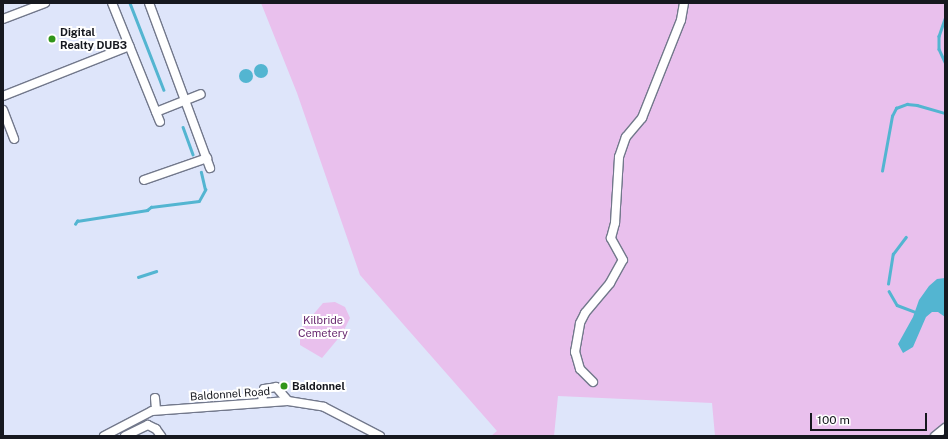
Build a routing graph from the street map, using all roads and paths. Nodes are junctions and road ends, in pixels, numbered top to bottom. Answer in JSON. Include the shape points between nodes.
{"nodes":[{"id":1,"x":45,"y":3,"type":"edge"},
{"id":2,"x":112,"y":3,"type":"edge"},
{"id":3,"x":150,"y":3,"type":"edge"},
{"id":4,"x":684,"y":3,"type":"edge"},
{"id":5,"x":3,"y":19,"type":"edge"},
{"id":6,"x":129,"y":46,"type":"junction"},
{"id":7,"x":201,"y":94,"type":"dead end"},
{"id":8,"x":3,"y":96,"type":"edge"},
{"id":9,"x":187,"y":100,"type":"junction"},
{"id":10,"x":3,"y":110,"type":"edge"},
{"id":11,"x":156,"y":112,"type":"junction"},
{"id":12,"x":160,"y":122,"type":"dead end"},
{"id":13,"x":14,"y":139,"type":"dead end"},
{"id":14,"x":207,"y":158,"type":"junction"},
{"id":15,"x":210,"y":168,"type":"dead end"},
{"id":16,"x":144,"y":180,"type":"dead end"},
{"id":17,"x":593,"y":382,"type":"dead end"},
{"id":18,"x":155,"y":398,"type":"dead end"},
{"id":19,"x":288,"y":401,"type":"junction"},
{"id":20,"x":262,"y":402,"type":"junction"},
{"id":21,"x":156,"y":410,"type":"junction"},
{"id":22,"x":945,"y":428,"type":"edge"},
{"id":23,"x":104,"y":436,"type":"edge"},
{"id":24,"x":125,"y":436,"type":"edge"},
{"id":25,"x":161,"y":436,"type":"edge"},
{"id":26,"x":380,"y":436,"type":"edge"},
{"id":27,"x":935,"y":436,"type":"edge"}],
"edges":[{"from":1,"to":5,"type":"street"},
{"from":2,"to":6,"type":"street"},
{"from":3,"to":9,"type":"street"},
{"from":4,"to":17,"type":"street","via":[[680,20],[642,118],[626,137],[620,157],[615,223],[611,238],[623,260],[610,283],[580,323],[575,352],[580,369]]},
{"from":6,"to":8,"type":"street"},
{"from":6,"to":11,"type":"street"},
{"from":7,"to":9,"type":"street"},
{"from":9,"to":11,"type":"street"},
{"from":9,"to":14,"type":"street","via":[[193,116],[192,122]]},
{"from":10,"to":13,"type":"street"},
{"from":11,"to":12,"type":"street"},
{"from":14,"to":15,"type":"street"},
{"from":14,"to":16,"type":"street"},
{"from":18,"to":21,"type":"street"},
{"from":19,"to":20,"type":"street","name":"Baldonnel Road"},
{"from":19,"to":20,"type":"street","via":[[276,387],[264,389]]},
{"from":19,"to":26,"type":"street","name":"Baldonnel Road","via":[[324,407]]},
{"from":20,"to":21,"type":"street","name":"Baldonnel Road"},
{"from":21,"to":23,"type":"street","name":"Baldonnel Road","via":[[142,414]]},
{"from":22,"to":27,"type":"street"},
{"from":24,"to":25,"type":"street","via":[[148,425],[156,429]]}]}
